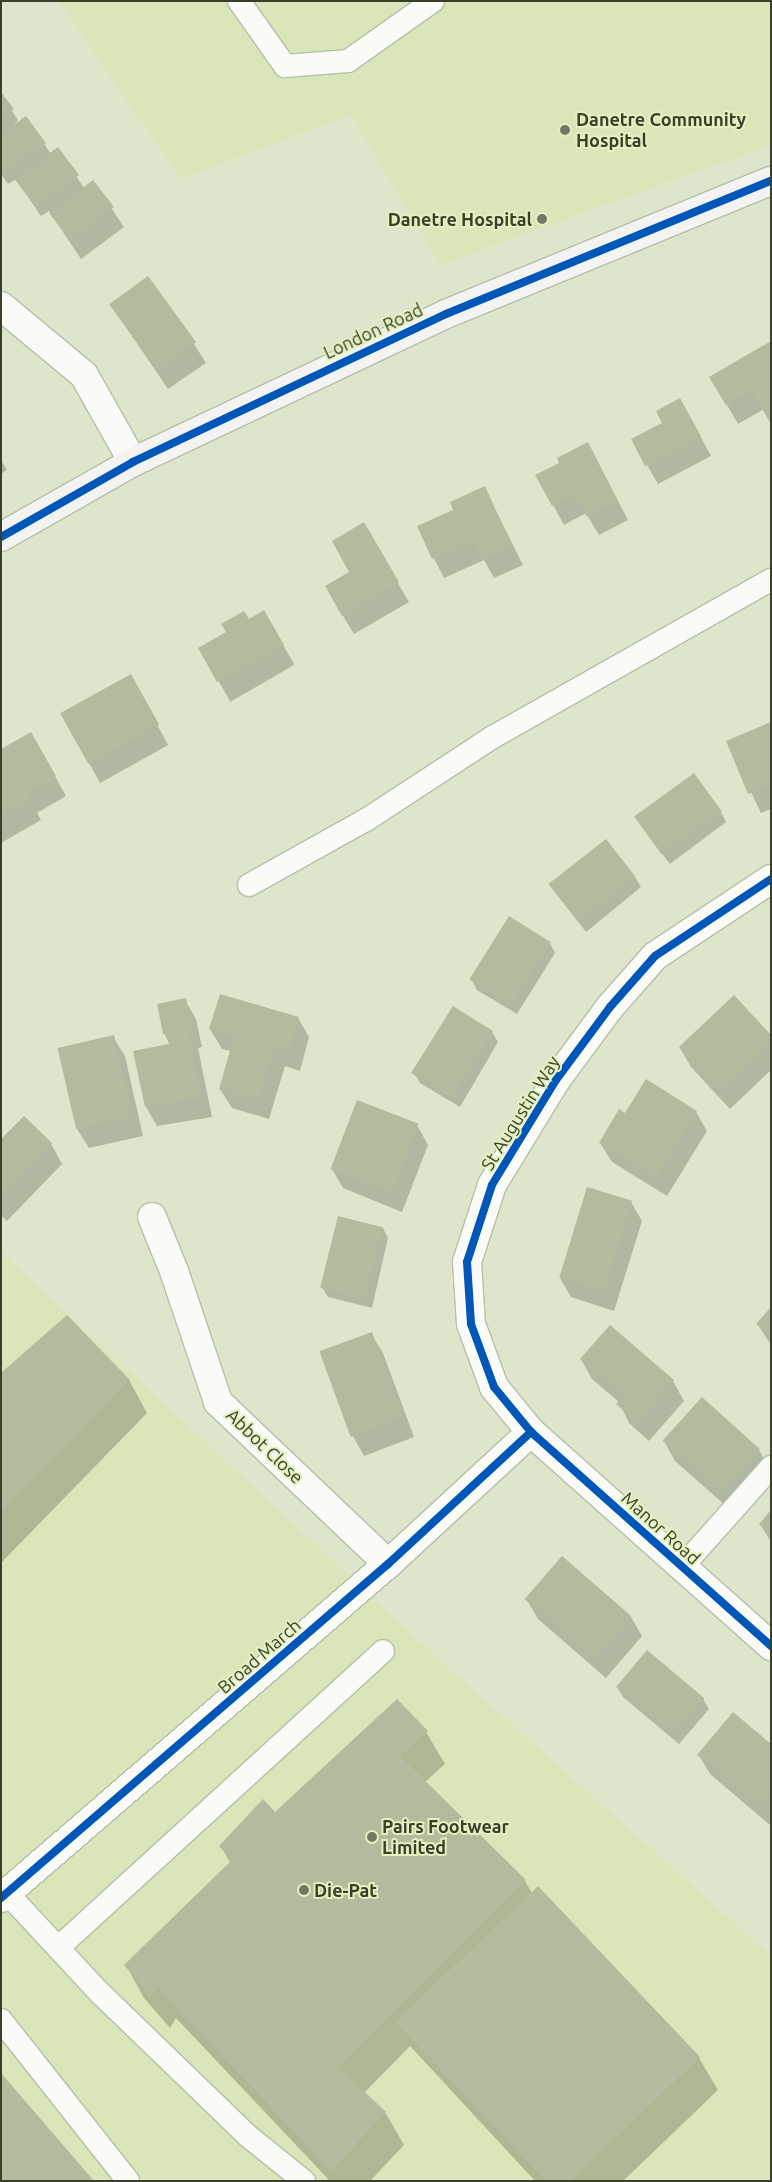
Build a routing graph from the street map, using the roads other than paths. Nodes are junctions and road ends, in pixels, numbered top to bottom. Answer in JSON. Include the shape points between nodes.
{"nodes":[{"id":1,"x":238,"y":1,"type":"edge"},
{"id":2,"x":433,"y":1,"type":"edge"},
{"id":3,"x":771,"y":181,"type":"edge"},
{"id":4,"x":1,"y":306,"type":"edge"},
{"id":5,"x":133,"y":462,"type":"junction"},
{"id":6,"x":1,"y":537,"type":"edge"},
{"id":7,"x":771,"y":580,"type":"edge"},
{"id":8,"x":771,"y":879,"type":"edge"},
{"id":9,"x":248,"y":885,"type":"dead end"},
{"id":10,"x":152,"y":1217,"type":"dead end"},
{"id":11,"x":531,"y":1432,"type":"junction"},
{"id":12,"x":771,"y":1467,"type":"edge"},
{"id":13,"x":388,"y":1564,"type":"junction"},
{"id":14,"x":682,"y":1567,"type":"junction"},
{"id":15,"x":771,"y":1646,"type":"edge"},
{"id":16,"x":383,"y":1651,"type":"dead end"},
{"id":17,"x":4,"y":1895,"type":"edge"},
{"id":18,"x":58,"y":1948,"type":"junction"},
{"id":19,"x":1,"y":2020,"type":"edge"},
{"id":20,"x":128,"y":2181,"type":"edge"},
{"id":21,"x":304,"y":2181,"type":"edge"}],
"edges":[{"from":1,"to":2,"type":"lane","via":[[285,66],[348,61]]},
{"from":3,"to":5,"type":"main road","name":"London Road","via":[[446,314]]},
{"from":4,"to":5,"type":"street","via":[[84,375]]},
{"from":5,"to":6,"type":"main road","name":"London Road"},
{"from":7,"to":9,"type":"lane","via":[[493,737],[366,820]]},
{"from":8,"to":11,"type":"street","name":"St Augustin Way","via":[[649,964],[610,1007],[556,1080],[492,1185],[467,1262],[471,1324],[494,1386]]},
{"from":10,"to":13,"type":"street","name":"Abbot Close","via":[[174,1271],[218,1402]]},
{"from":11,"to":13,"type":"street","name":"Broad March"},
{"from":11,"to":14,"type":"street","name":"Manor Road"},
{"from":12,"to":14,"type":"lane"},
{"from":13,"to":17,"type":"street","name":"Broad March"},
{"from":14,"to":15,"type":"street","name":"Manor Road"},
{"from":16,"to":18,"type":"lane"},
{"from":17,"to":18,"type":"lane"},
{"from":18,"to":21,"type":"lane","via":[[248,2136]]},
{"from":19,"to":20,"type":"lane"}]}
